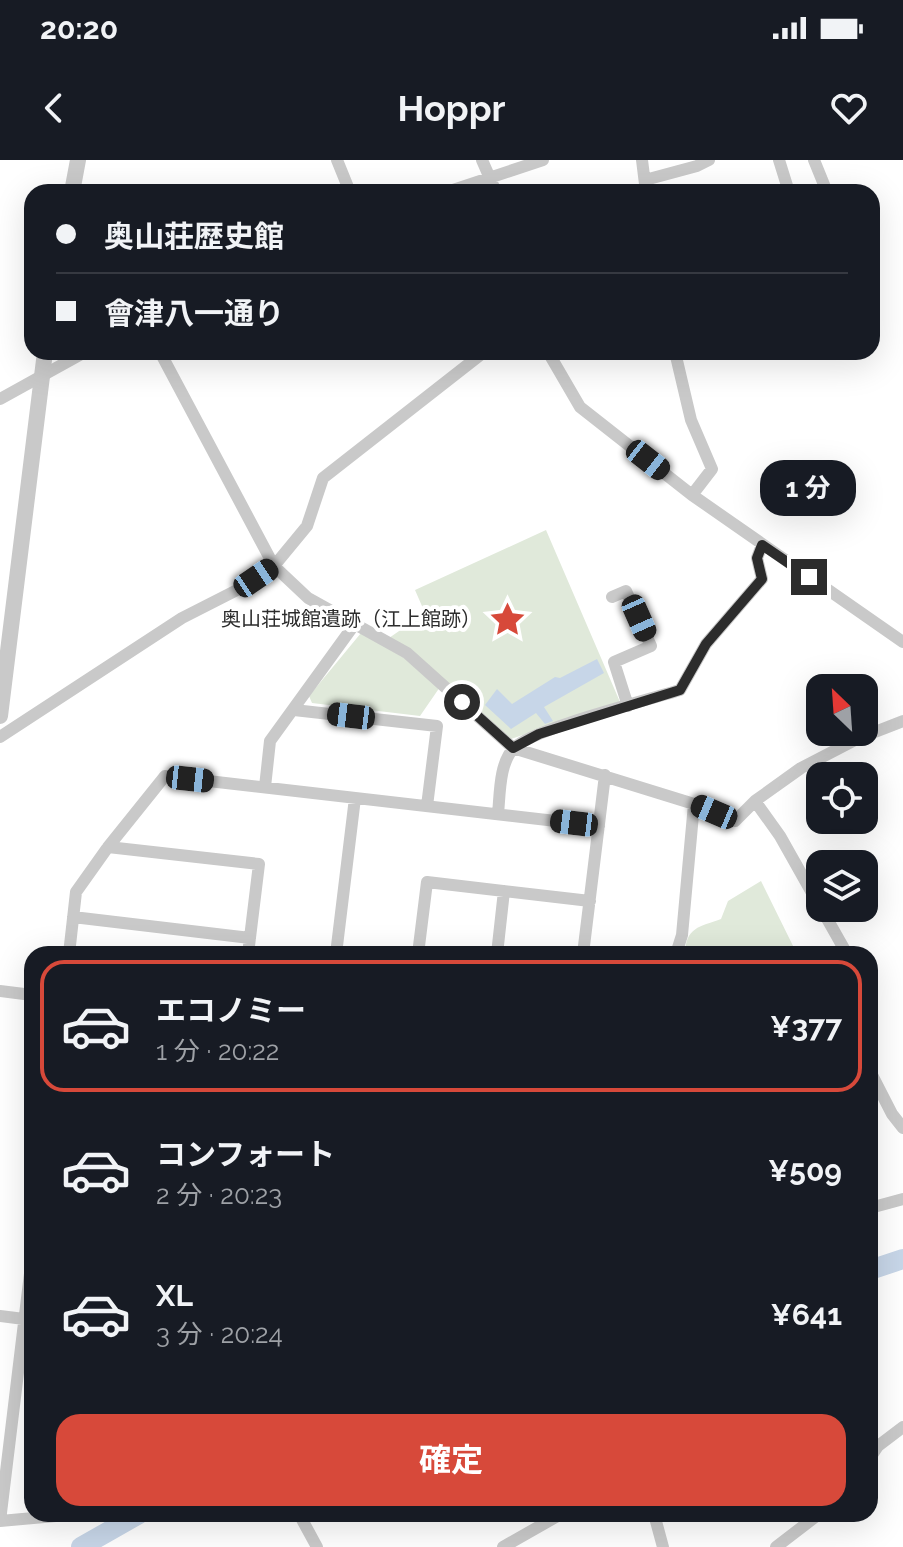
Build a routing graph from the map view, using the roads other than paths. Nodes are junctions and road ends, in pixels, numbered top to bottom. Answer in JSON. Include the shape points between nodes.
{"nodes":[{"id":1,"x":78,"y":160,"type":"edge"},
{"id":2,"x":337,"y":160,"type":"edge"},
{"id":3,"x":482,"y":160,"type":"edge"},
{"id":4,"x":543,"y":160,"type":"edge"},
{"id":5,"x":642,"y":160,"type":"edge"},
{"id":6,"x":709,"y":160,"type":"edge"},
{"id":7,"x":779,"y":160,"type":"edge"},
{"id":8,"x":814,"y":160,"type":"edge"},
{"id":9,"x":492,"y":178,"type":"junction"},
{"id":10,"x":74,"y":184,"type":"edge"},
{"id":11,"x":347,"y":184,"type":"edge"},
{"id":12,"x":473,"y":184,"type":"edge"},
{"id":13,"x":494,"y":184,"type":"edge"},
{"id":14,"x":646,"y":184,"type":"edge"},
{"id":15,"x":651,"y":184,"type":"edge"},
{"id":16,"x":786,"y":184,"type":"edge"},
{"id":17,"x":824,"y":184,"type":"edge"},
{"id":18,"x":43,"y":360,"type":"edge"},
{"id":19,"x":71,"y":360,"type":"edge"},
{"id":20,"x":164,"y":360,"type":"edge"},
{"id":21,"x":474,"y":360,"type":"edge"},
{"id":22,"x":553,"y":360,"type":"edge"},
{"id":23,"x":677,"y":360,"type":"edge"},
{"id":24,"x":40,"y":377,"type":"junction"},
{"id":25,"x":0,"y":399,"type":"edge"},
{"id":26,"x":692,"y":495,"type":"junction"},
{"id":27,"x":762,"y":545,"type":"junction"},
{"id":28,"x":274,"y":566,"type":"junction"},
{"id":29,"x":612,"y":597,"type":"dead end"},
{"id":30,"x":354,"y":625,"type":"junction"},
{"id":31,"x":903,"y":642,"type":"edge"},
{"id":32,"x":628,"y":706,"type":"junction"},
{"id":33,"x":294,"y":710,"type":"junction"},
{"id":34,"x":0,"y":716,"type":"edge"},
{"id":35,"x":903,"y":721,"type":"edge"},
{"id":36,"x":0,"y":737,"type":"edge"},
{"id":37,"x":513,"y":748,"type":"junction"},
{"id":38,"x":605,"y":775,"type":"junction"},
{"id":39,"x":265,"y":787,"type":"junction"},
{"id":40,"x":355,"y":798,"type":"junction"},
{"id":41,"x":755,"y":801,"type":"junction"},
{"id":42,"x":694,"y":804,"type":"junction"},
{"id":43,"x":427,"y":806,"type":"junction"},
{"id":44,"x":498,"y":814,"type":"junction"},
{"id":45,"x":599,"y":826,"type":"junction"},
{"id":46,"x":108,"y":847,"type":"junction"},
{"id":47,"x":806,"y":883,"type":"edge"},
{"id":48,"x":504,"y":891,"type":"junction"},
{"id":49,"x":590,"y":901,"type":"junction"},
{"id":50,"x":73,"y":917,"type":"junction"},
{"id":51,"x":828,"y":922,"type":"edge"},
{"id":52,"x":250,"y":938,"type":"junction"},
{"id":53,"x":70,"y":946,"type":"edge"},
{"id":54,"x":249,"y":946,"type":"edge"},
{"id":55,"x":337,"y":946,"type":"edge"},
{"id":56,"x":419,"y":946,"type":"edge"},
{"id":57,"x":498,"y":946,"type":"edge"},
{"id":58,"x":584,"y":946,"type":"edge"},
{"id":59,"x":679,"y":946,"type":"edge"},
{"id":60,"x":842,"y":946,"type":"edge"},
{"id":61,"x":0,"y":991,"type":"edge"},
{"id":62,"x":24,"y":994,"type":"edge"},
{"id":63,"x":878,"y":1087,"type":"edge"},
{"id":64,"x":903,"y":1128,"type":"edge"},
{"id":65,"x":903,"y":1199,"type":"edge"},
{"id":66,"x":878,"y":1206,"type":"edge"},
{"id":67,"x":0,"y":1316,"type":"edge"},
{"id":68,"x":24,"y":1319,"type":"edge"},
{"id":69,"x":24,"y":1348,"type":"edge"},
{"id":70,"x":903,"y":1427,"type":"edge"},
{"id":71,"x":878,"y":1446,"type":"edge"},
{"id":72,"x":24,"y":1519,"type":"edge"},
{"id":73,"x":0,"y":1521,"type":"edge"},
{"id":74,"x":303,"y":1522,"type":"edge"},
{"id":75,"x":547,"y":1522,"type":"edge"},
{"id":76,"x":656,"y":1522,"type":"edge"},
{"id":77,"x":798,"y":1522,"type":"edge"},
{"id":78,"x":317,"y":1547,"type":"edge"},
{"id":79,"x":503,"y":1547,"type":"edge"},
{"id":80,"x":663,"y":1547,"type":"edge"},
{"id":81,"x":776,"y":1547,"type":"edge"}],
"edges":[{"from":1,"to":10,"type":"street"},
{"from":2,"to":11,"type":"street"},
{"from":3,"to":9,"type":"street"},
{"from":4,"to":9,"type":"street"},
{"from":5,"to":14,"type":"street"},
{"from":6,"to":15,"type":"street"},
{"from":7,"to":16,"type":"street"},
{"from":8,"to":17,"type":"street"},
{"from":9,"to":12,"type":"street"},
{"from":9,"to":13,"type":"street"},
{"from":18,"to":24,"type":"street"},
{"from":19,"to":24,"type":"street"},
{"from":20,"to":28,"type":"street"},
{"from":21,"to":28,"type":"street","via":[[323,478],[307,526]]},
{"from":22,"to":26,"type":"street","via":[[580,407]]},
{"from":23,"to":26,"type":"street","via":[[691,420],[712,469]]},
{"from":24,"to":25,"type":"street"},
{"from":24,"to":34,"type":"street"},
{"from":26,"to":27,"type":"street"},
{"from":27,"to":31,"type":"street"},
{"from":27,"to":32,"type":"street","via":[[757,558],[762,579],[706,644],[680,690]]},
{"from":28,"to":30,"type":"street","via":[[308,598]]},
{"from":28,"to":36,"type":"street","via":[[182,618]]},
{"from":29,"to":32,"type":"street","via":[[626,591],[651,646],[614,662]]},
{"from":30,"to":33,"type":"street"},
{"from":30,"to":37,"type":"street","via":[[407,653]]},
{"from":32,"to":37,"type":"street","via":[[539,734]]},
{"from":33,"to":39,"type":"street","via":[[270,741]]},
{"from":33,"to":43,"type":"street","via":[[437,726]]},
{"from":35,"to":41,"type":"street","via":[[801,768]]},
{"from":37,"to":38,"type":"street"},
{"from":37,"to":44,"type":"street","via":[[504,769]]},
{"from":38,"to":42,"type":"street"},
{"from":38,"to":45,"type":"street"},
{"from":39,"to":40,"type":"street"},
{"from":39,"to":46,"type":"street","via":[[165,776]]},
{"from":40,"to":43,"type":"street"},
{"from":40,"to":55,"type":"street"},
{"from":41,"to":42,"type":"street","via":[[735,821]]},
{"from":41,"to":47,"type":"street"},
{"from":42,"to":59,"type":"street"},
{"from":43,"to":44,"type":"street"},
{"from":44,"to":45,"type":"street"},
{"from":45,"to":49,"type":"street"},
{"from":46,"to":50,"type":"street","via":[[76,892]]},
{"from":46,"to":52,"type":"street","via":[[259,864]]},
{"from":48,"to":49,"type":"street"},
{"from":48,"to":56,"type":"street","via":[[427,882]]},
{"from":48,"to":57,"type":"street"},
{"from":49,"to":58,"type":"street"},
{"from":50,"to":52,"type":"street"},
{"from":50,"to":53,"type":"street"},
{"from":51,"to":60,"type":"street"},
{"from":52,"to":54,"type":"street"},
{"from":61,"to":62,"type":"street"},
{"from":63,"to":64,"type":"street"},
{"from":65,"to":66,"type":"street"},
{"from":67,"to":68,"type":"street"},
{"from":69,"to":73,"type":"street"},
{"from":70,"to":71,"type":"street"},
{"from":72,"to":73,"type":"street"},
{"from":74,"to":78,"type":"street"},
{"from":75,"to":79,"type":"street"},
{"from":76,"to":80,"type":"street"},
{"from":77,"to":81,"type":"street"}]}
